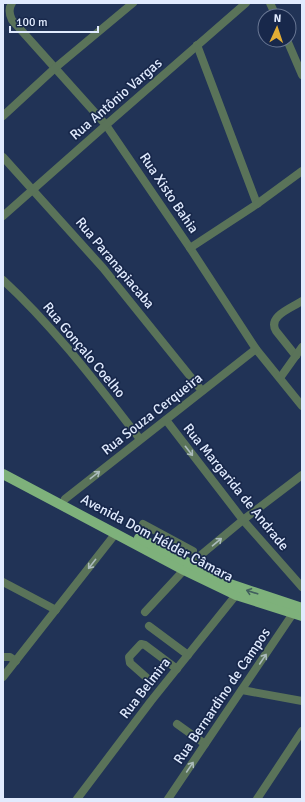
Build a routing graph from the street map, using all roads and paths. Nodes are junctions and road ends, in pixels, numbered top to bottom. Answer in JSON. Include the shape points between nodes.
{"nodes":[{"id":1,"x":12,"y":3,"type":"edge"},
{"id":2,"x":133,"y":3,"type":"edge"},
{"id":3,"x":246,"y":3,"type":"edge"},
{"id":4,"x":197,"y":45,"type":"junction"},
{"id":5,"x":291,"y":48,"type":"edge"},
{"id":6,"x":300,"y":64,"type":"edge"},
{"id":7,"x":55,"y":68,"type":"junction"},
{"id":8,"x":302,"y":75,"type":"edge"},
{"id":9,"x":3,"y":116,"type":"edge"},
{"id":10,"x":106,"y":124,"type":"junction"},
{"id":11,"x":3,"y":157,"type":"edge"},
{"id":12,"x":302,"y":171,"type":"edge"},
{"id":13,"x":33,"y":189,"type":"junction"},
{"id":14,"x":257,"y":204,"type":"junction"},
{"id":15,"x":3,"y":216,"type":"edge"},
{"id":16,"x":190,"y":248,"type":"junction"},
{"id":17,"x":3,"y":280,"type":"edge"},
{"id":18,"x":302,"y":301,"type":"edge"},
{"id":19,"x":302,"y":347,"type":"edge"},
{"id":20,"x":256,"y":349,"type":"junction"},
{"id":21,"x":296,"y":356,"type":"junction"},
{"id":22,"x":280,"y":378,"type":"junction"},
{"id":23,"x":202,"y":391,"type":"junction"},
{"id":24,"x":302,"y":406,"type":"edge"},
{"id":25,"x":166,"y":420,"type":"junction"},
{"id":26,"x":140,"y":439,"type":"junction"},
{"id":27,"x":3,"y":466,"type":"edge"},
{"id":28,"x":3,"y":474,"type":"edge"},
{"id":29,"x":302,"y":475,"type":"edge"},
{"id":30,"x":65,"y":499,"type":"junction"},
{"id":31,"x":243,"y":520,"type":"junction"},
{"id":32,"x":143,"y":524,"type":"dead end"},
{"id":33,"x":116,"y":533,"type":"junction"},
{"id":34,"x":169,"y":539,"type":"junction"},
{"id":35,"x":163,"y":550,"type":"junction"},
{"id":36,"x":193,"y":551,"type":"dead end"},
{"id":37,"x":187,"y":567,"type":"junction"},
{"id":38,"x":3,"y":582,"type":"edge"},
{"id":39,"x":302,"y":587,"type":"edge"},
{"id":40,"x":236,"y":595,"type":"junction"},
{"id":41,"x":56,"y":610,"type":"junction"},
{"id":42,"x":299,"y":611,"type":"edge"},
{"id":43,"x":145,"y":612,"type":"dead end"},
{"id":44,"x":149,"y":626,"type":"dead end"},
{"id":45,"x":188,"y":655,"type":"junction"},
{"id":46,"x":3,"y":657,"type":"edge"},
{"id":47,"x":16,"y":661,"type":"junction"},
{"id":48,"x":177,"y":669,"type":"junction"},
{"id":49,"x":3,"y":677,"type":"edge"},
{"id":50,"x":147,"y":678,"type":"dead end"},
{"id":51,"x":242,"y":690,"type":"junction"},
{"id":52,"x":302,"y":701,"type":"edge"},
{"id":53,"x":177,"y":724,"type":"dead end"},
{"id":54,"x":302,"y":730,"type":"edge"},
{"id":55,"x":205,"y":744,"type":"junction"},
{"id":56,"x":77,"y":799,"type":"edge"},
{"id":57,"x":168,"y":799,"type":"edge"},
{"id":58,"x":258,"y":799,"type":"edge"}],
"edges":[{"from":1,"to":7,"type":"street","name":"Rua Xisto Bahia","via":[[9,10],[12,20]]},
{"from":2,"to":7,"type":"street"},
{"from":3,"to":4,"type":"street","name":"Rua Antônio Vargas"},
{"from":4,"to":10,"type":"street","name":"Rua Antônio Vargas"},
{"from":4,"to":14,"type":"street"},
{"from":5,"to":6,"type":"street"},
{"from":6,"to":8,"type":"street"},
{"from":7,"to":9,"type":"street"},
{"from":7,"to":10,"type":"street","name":"Rua Xisto Bahia"},
{"from":10,"to":13,"type":"street","name":"Rua Antônio Vargas"},
{"from":10,"to":16,"type":"street","name":"Rua Xisto Bahia"},
{"from":11,"to":13,"type":"street","name":"Rua Paranapiacaba"},
{"from":12,"to":14,"type":"street"},
{"from":13,"to":15,"type":"street","name":"Rua Antônio Vargas"},
{"from":13,"to":23,"type":"street","name":"Rua Paranapiacaba","via":[[104,268]]},
{"from":14,"to":16,"type":"street"},
{"from":16,"to":20,"type":"street","name":"Rua Xisto Bahia"},
{"from":17,"to":26,"type":"street","name":"Rua Gonçalo Coelho","via":[[82,364]]},
{"from":18,"to":21,"type":"street","via":[[278,316],[274,322],[274,327]]},
{"from":19,"to":21,"type":"street"},
{"from":20,"to":22,"type":"street","name":"Rua Xisto Bahia"},
{"from":20,"to":23,"type":"street","name":"Rua Souza Cerqueira"},
{"from":21,"to":22,"type":"street"},
{"from":22,"to":24,"type":"street","name":"Rua Xisto Bahia"},
{"from":23,"to":25,"type":"street","name":"Rua Souza Cerqueira"},
{"from":25,"to":26,"type":"street","name":"Rua Souza Cerqueira"},
{"from":25,"to":31,"type":"street","name":"Rua Margarida de Andrade","one_way":true},
{"from":30,"to":26,"type":"street","name":"Rua Souza Cerqueira","one_way":true},
{"from":27,"to":30,"type":"main road","name":"Avenida Dom Hélder Câmara"},
{"from":28,"to":33,"type":"main road","name":"Avenida Dom Hélder Câmara"},
{"from":29,"to":31,"type":"street"},
{"from":30,"to":35,"type":"main road","name":"Avenida Dom Hélder Câmara"},
{"from":37,"to":31,"type":"street","one_way":true},
{"from":31,"to":39,"type":"street","name":"Rua Margarida de Andrade"},
{"from":32,"to":34,"type":"street"},
{"from":33,"to":37,"type":"main road","name":"Avenida Dom Hélder Câmara"},
{"from":33,"to":41,"type":"street","one_way":true},
{"from":34,"to":35,"type":"street"},
{"from":34,"to":36,"type":"street"},
{"from":35,"to":37,"type":"main road","name":"Avenida Dom Hélder Câmara"},
{"from":37,"to":40,"type":"main road","name":"Avenida Dom Hélder Câmara"},
{"from":42,"to":37,"type":"main road","name":"Avenida Dom Hélder Câmara","one_way":true},
{"from":37,"to":43,"type":"street"},
{"from":38,"to":41,"type":"street"},
{"from":40,"to":42,"type":"main road","name":"Avenida Dom Hélder Câmara"},
{"from":40,"to":45,"type":"street","name":"Rua Belmira"},
{"from":41,"to":47,"type":"street"},
{"from":51,"to":42,"type":"street","name":"Rua Bernardino de Campos","one_way":true},
{"from":44,"to":45,"type":"street"},
{"from":45,"to":48,"type":"street","name":"Rua Belmira"},
{"from":46,"to":47,"type":"street","via":[[10,657]]},
{"from":47,"to":49,"type":"street"},
{"from":48,"to":50,"type":"street","via":[[141,644],[129,659],[130,663]]},
{"from":48,"to":56,"type":"street","name":"Rua Belmira"},
{"from":51,"to":52,"type":"street"},
{"from":51,"to":55,"type":"street","name":"Rua Bernardino de Campos"},
{"from":53,"to":55,"type":"street"},
{"from":54,"to":58,"type":"street"},
{"from":57,"to":55,"type":"street","name":"Rua Bernardino de Campos","one_way":true}]}
